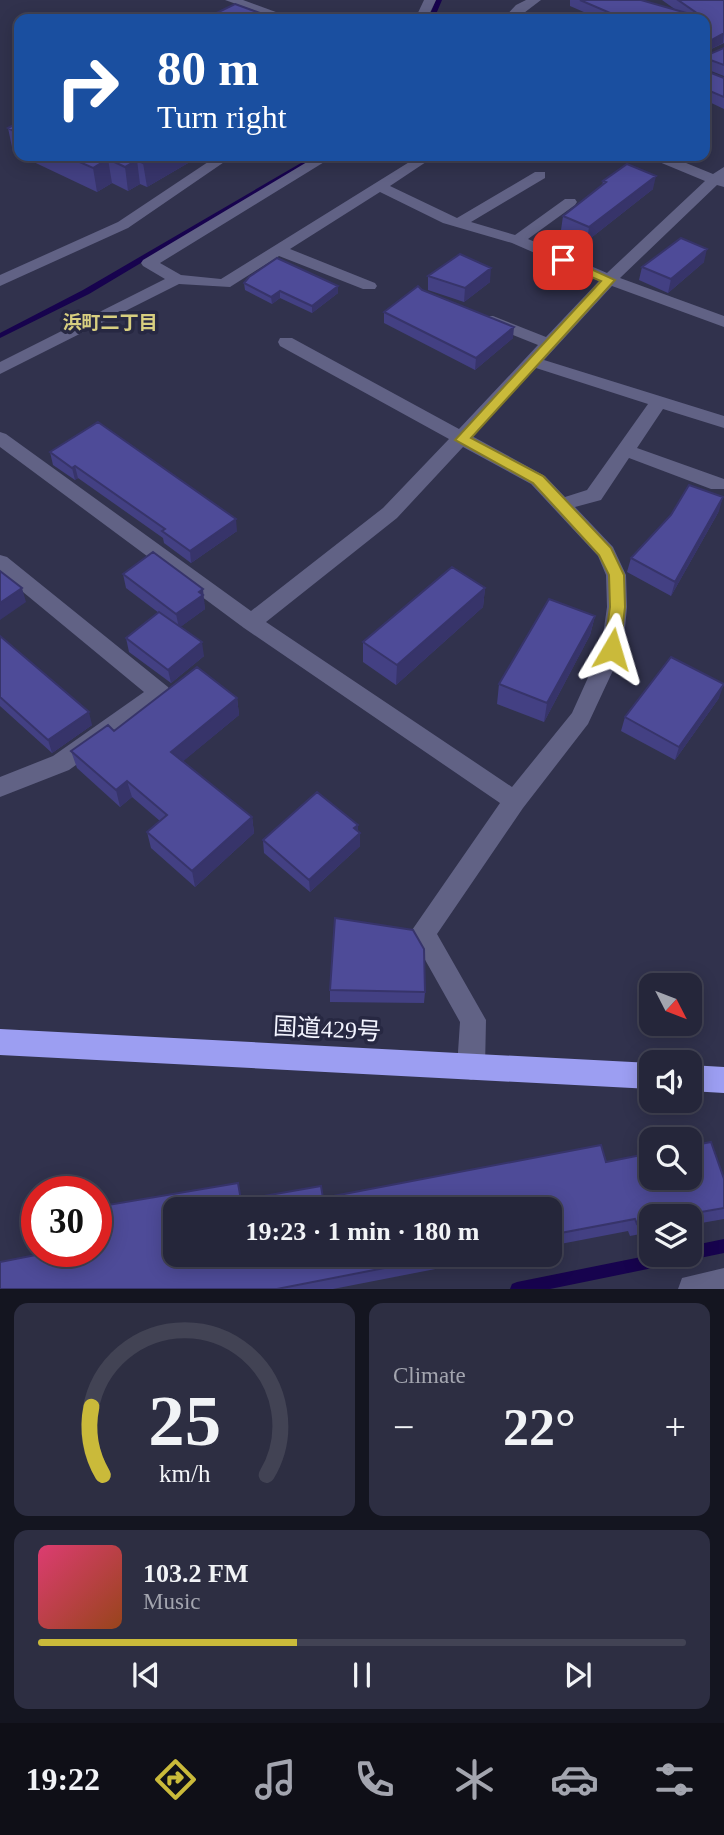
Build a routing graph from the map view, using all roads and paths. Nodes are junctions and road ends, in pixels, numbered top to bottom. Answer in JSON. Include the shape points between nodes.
{"nodes":[{"id":1,"x":231,"y":0,"type":"edge"},
{"id":2,"x":535,"y":0,"type":"edge"},
{"id":3,"x":274,"y":14,"type":"edge"},
{"id":4,"x":514,"y":14,"type":"edge"},
{"id":5,"x":219,"y":161,"type":"edge"},
{"id":6,"x":319,"y":161,"type":"edge"},
{"id":7,"x":420,"y":161,"type":"edge"},
{"id":8,"x":672,"y":161,"type":"edge"},
{"id":9,"x":540,"y":175,"type":"dead end"},
{"id":10,"x":721,"y":178,"type":"edge"},
{"id":11,"x":378,"y":186,"type":"junction"},
{"id":12,"x":570,"y":202,"type":"dead end"},
{"id":13,"x":460,"y":222,"type":"junction"},
{"id":14,"x":517,"y":240,"type":"junction"},
{"id":15,"x":278,"y":250,"type":"junction"},
{"id":16,"x":177,"y":279,"type":"junction"},
{"id":17,"x":609,"y":280,"type":"junction"},
{"id":18,"x":0,"y":281,"type":"edge"},
{"id":19,"x":369,"y":286,"type":"dead end"},
{"id":20,"x":477,"y":315,"type":"edge"},
{"id":21,"x":724,"y":322,"type":"edge"},
{"id":22,"x":286,"y":342,"type":"dead end"},
{"id":23,"x":550,"y":344,"type":"junction"},
{"id":24,"x":533,"y":362,"type":"junction"},
{"id":25,"x":0,"y":369,"type":"edge"},
{"id":26,"x":659,"y":402,"type":"junction"},
{"id":27,"x":724,"y":422,"type":"edge"},
{"id":28,"x":0,"y":438,"type":"edge"},
{"id":29,"x":462,"y":440,"type":"junction"},
{"id":30,"x":625,"y":450,"type":"junction"},
{"id":31,"x":718,"y":484,"type":"dead end"},
{"id":32,"x":564,"y":505,"type":"junction"},
{"id":33,"x":0,"y":562,"type":"edge"},
{"id":34,"x":251,"y":622,"type":"junction"},
{"id":35,"x":1,"y":784,"type":"edge"},
{"id":36,"x":515,"y":801,"type":"junction"},
{"id":37,"x":0,"y":1042,"type":"edge"},
{"id":38,"x":471,"y":1067,"type":"junction"},
{"id":39,"x":639,"y":1075,"type":"edge"},
{"id":40,"x":702,"y":1079,"type":"edge"},
{"id":41,"x":724,"y":1080,"type":"edge"},
{"id":42,"x":724,"y":1283,"type":"edge"},
{"id":43,"x":693,"y":1289,"type":"edge"}],
"edges":[{"from":1,"to":3,"type":"street"},
{"from":2,"to":4,"type":"street"},
{"from":5,"to":18,"type":"street","via":[[123,225]]},
{"from":6,"to":16,"type":"street","via":[[149,263]]},
{"from":7,"to":11,"type":"street"},
{"from":8,"to":10,"type":"street"},
{"from":9,"to":13,"type":"street"},
{"from":10,"to":17,"type":"street"},
{"from":11,"to":13,"type":"street"},
{"from":11,"to":15,"type":"street"},
{"from":12,"to":14,"type":"street"},
{"from":13,"to":14,"type":"street"},
{"from":14,"to":17,"type":"street"},
{"from":15,"to":16,"type":"street","via":[[224,284]]},
{"from":15,"to":19,"type":"street"},
{"from":16,"to":25,"type":"street"},
{"from":17,"to":21,"type":"street"},
{"from":17,"to":23,"type":"street"},
{"from":20,"to":23,"type":"street"},
{"from":22,"to":29,"type":"street"},
{"from":23,"to":24,"type":"street"},
{"from":24,"to":26,"type":"street"},
{"from":24,"to":29,"type":"street"},
{"from":26,"to":27,"type":"street"},
{"from":26,"to":30,"type":"street"},
{"from":28,"to":34,"type":"street"},
{"from":29,"to":32,"type":"street","via":[[538,480]]},
{"from":29,"to":34,"type":"street","via":[[390,513]]},
{"from":30,"to":31,"type":"street"},
{"from":30,"to":32,"type":"street","via":[[594,495]]},
{"from":32,"to":36,"type":"street","via":[[606,552],[616,575],[612,649],[580,718]]},
{"from":33,"to":35,"type":"street","via":[[160,692],[61,763]]},
{"from":34,"to":36,"type":"street"},
{"from":36,"to":38,"type":"street","via":[[423,933],[473,1020]]},
{"from":37,"to":38,"type":"highway","name":"国道429号"},
{"from":38,"to":39,"type":"highway","name":"国道429号"},
{"from":40,"to":41,"type":"highway"},
{"from":42,"to":43,"type":"street"}]}
